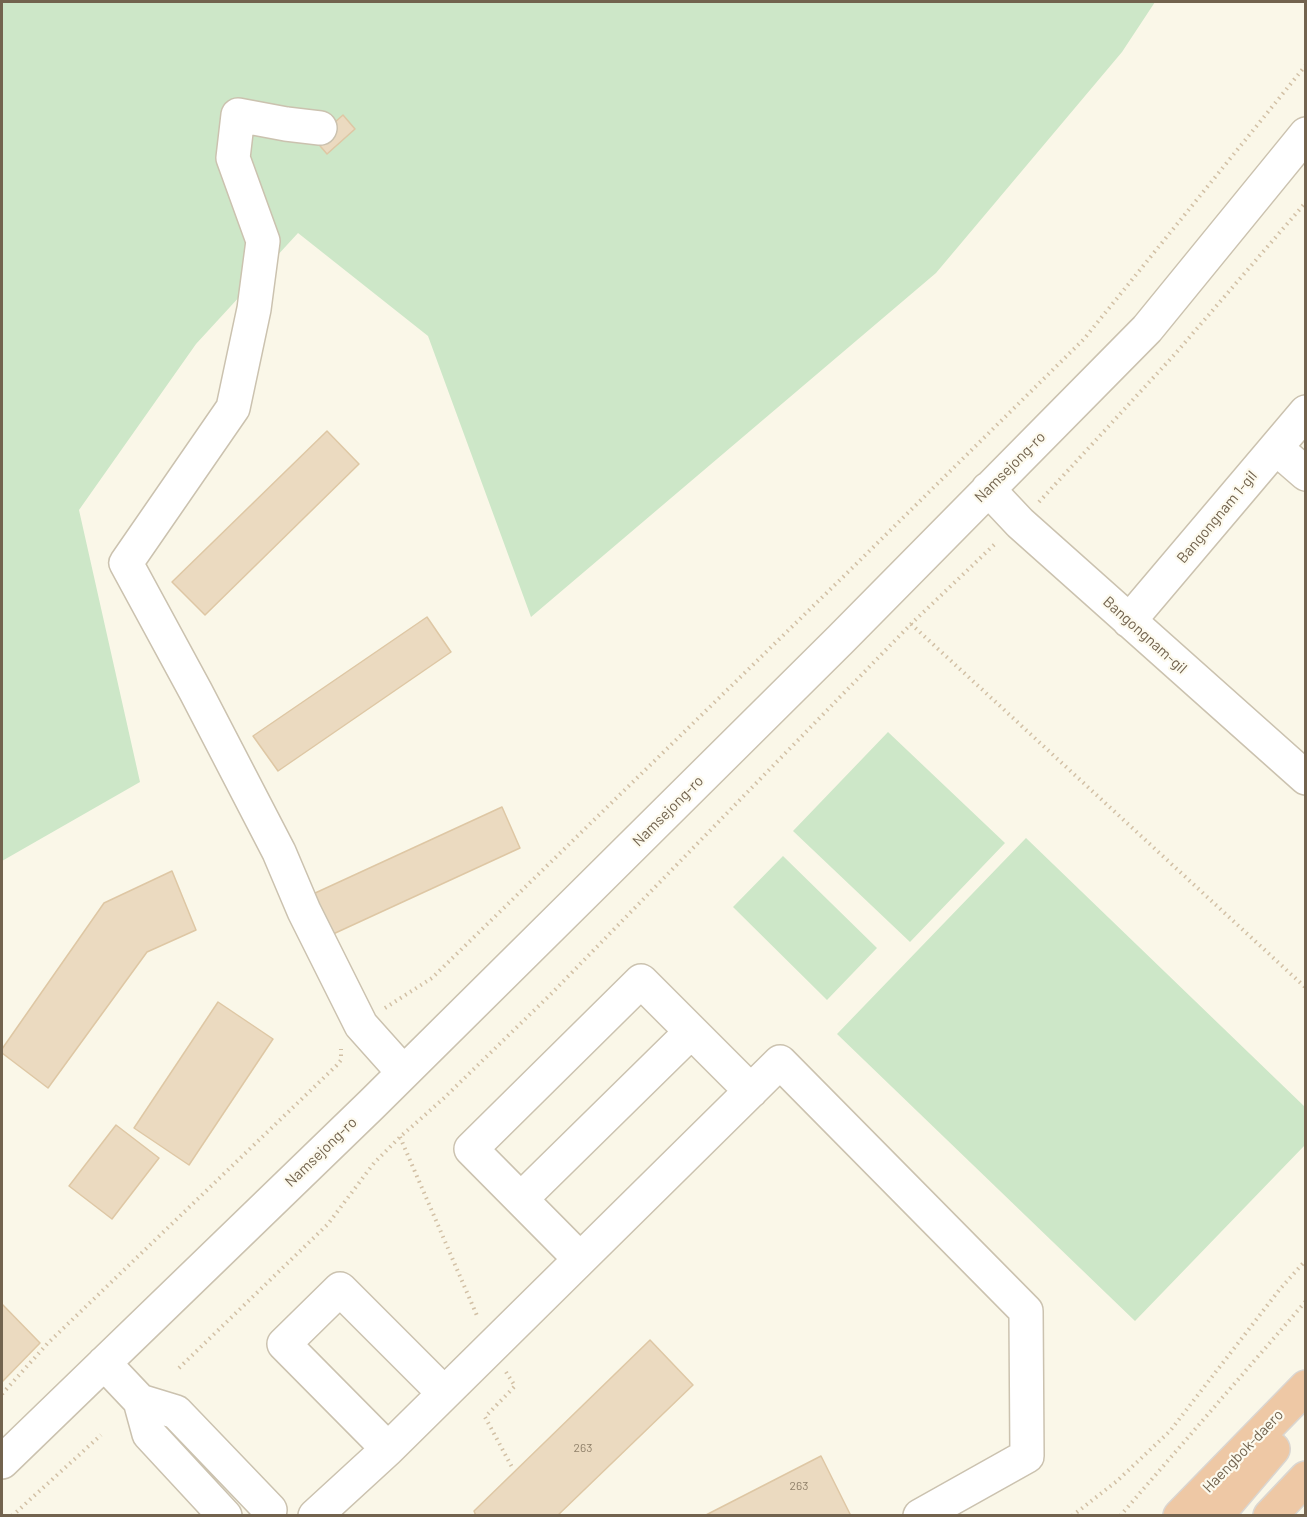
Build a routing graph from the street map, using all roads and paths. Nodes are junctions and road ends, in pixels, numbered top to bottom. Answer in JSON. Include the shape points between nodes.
{"nodes":[{"id":1,"x":1305,"y":65,"type":"edge"},
{"id":2,"x":320,"y":128,"type":"dead end"},
{"id":3,"x":1305,"y":134,"type":"edge"},
{"id":4,"x":1305,"y":202,"type":"edge"},
{"id":5,"x":1305,"y":412,"type":"edge"},
{"id":6,"x":1276,"y":448,"type":"junction"},
{"id":7,"x":1305,"y":474,"type":"edge"},
{"id":8,"x":988,"y":489,"type":"junction"},
{"id":9,"x":1020,"y":523,"type":"junction"},
{"id":10,"x":1129,"y":621,"type":"junction"},
{"id":11,"x":911,"y":624,"type":"junction"},
{"id":12,"x":1305,"y":777,"type":"edge"},
{"id":13,"x":1305,"y":988,"type":"edge"},
{"id":14,"x":361,"y":1025,"type":"junction"},
{"id":15,"x":691,"y":1032,"type":"junction"},
{"id":16,"x":404,"y":1072,"type":"junction"},
{"id":17,"x":750,"y":1091,"type":"junction"},
{"id":18,"x":400,"y":1137,"type":"junction"},
{"id":19,"x":521,"y":1199,"type":"junction"},
{"id":20,"x":580,"y":1259,"type":"junction"},
{"id":21,"x":1305,"y":1260,"type":"edge"},
{"id":22,"x":1305,"y":1301,"type":"edge"},
{"id":23,"x":491,"y":1347,"type":"junction"},
{"id":24,"x":104,"y":1363,"type":"junction"},
{"id":25,"x":179,"y":1368,"type":"dead end"},
{"id":26,"x":1305,"y":1387,"type":"edge"},
{"id":27,"x":444,"y":1393,"type":"junction"},
{"id":28,"x":2,"y":1394,"type":"edge"},
{"id":29,"x":140,"y":1401,"type":"junction"},
{"id":30,"x":1305,"y":1411,"type":"edge"},
{"id":31,"x":101,"y":1435,"type":"dead end"},
{"id":32,"x":388,"y":1449,"type":"junction"},
{"id":33,"x":2,"y":1462,"type":"edge"},
{"id":34,"x":513,"y":1469,"type":"dead end"},
{"id":35,"x":1305,"y":1479,"type":"edge"},
{"id":36,"x":264,"y":1513,"type":"edge"},
{"id":37,"x":12,"y":1515,"type":"edge"},
{"id":38,"x":225,"y":1515,"type":"edge"},
{"id":39,"x":301,"y":1515,"type":"edge"},
{"id":40,"x":315,"y":1515,"type":"edge"},
{"id":41,"x":920,"y":1515,"type":"edge"},
{"id":42,"x":1072,"y":1515,"type":"edge"},
{"id":43,"x":1120,"y":1515,"type":"edge"},
{"id":44,"x":1180,"y":1515,"type":"edge"},
{"id":45,"x":1216,"y":1515,"type":"edge"},
{"id":46,"x":1270,"y":1515,"type":"edge"}],
"edges":[{"from":1,"to":14,"type":"path","via":[[1084,339],[432,978]]},
{"from":2,"to":14,"type":"street","via":[[238,115],[233,158],[263,241],[254,309],[233,408],[126,563],[279,852]]},
{"from":3,"to":8,"type":"street","name":"Namsejong-ro","via":[[1147,329]]},
{"from":4,"to":9,"type":"path","via":[[1175,354]]},
{"from":5,"to":6,"type":"street","name":"Bangongnam 1-gil"},
{"from":6,"to":7,"type":"street"},
{"from":6,"to":10,"type":"street","name":"Bangongnam 1-gil"},
{"from":8,"to":9,"type":"street","name":"Bangongnam-gil"},
{"from":8,"to":16,"type":"street","name":"Namsejong-ro"},
{"from":9,"to":10,"type":"street","name":"Bangongnam-gil"},
{"from":9,"to":11,"type":"path"},
{"from":10,"to":12,"type":"street","name":"Bangongnam-gil"},
{"from":11,"to":13,"type":"path"},
{"from":11,"to":18,"type":"path","via":[[552,993]]},
{"from":14,"to":16,"type":"street"},
{"from":14,"to":28,"type":"path","via":[[341,1041],[341,1060],[48,1343]]},
{"from":15,"to":17,"type":"street"},
{"from":15,"to":19,"type":"street"},
{"from":15,"to":19,"type":"street","via":[[641,981],[471,1149]]},
{"from":16,"to":24,"type":"street","name":"Namsejong-ro"},
{"from":17,"to":20,"type":"street"},
{"from":17,"to":41,"type":"street","via":[[780,1062],[1026,1311],[1028,1456]]},
{"from":18,"to":23,"type":"path"},
{"from":18,"to":25,"type":"path","via":[[328,1224]]},
{"from":19,"to":20,"type":"street"},
{"from":20,"to":23,"type":"street"},
{"from":21,"to":42,"type":"path","via":[[1170,1431],[1117,1481]]},
{"from":22,"to":43,"type":"path"},
{"from":23,"to":27,"type":"street"},
{"from":23,"to":34,"type":"path","via":[[515,1386],[484,1418]]},
{"from":24,"to":29,"type":"street"},
{"from":24,"to":33,"type":"street","name":"Namsejong-ro"},
{"from":26,"to":44,"type":"highway","name":"Haengbok-daero"},
{"from":27,"to":32,"type":"street"},
{"from":27,"to":32,"type":"street","via":[[340,1289],[284,1344]]},
{"from":29,"to":36,"type":"street","via":[[176,1412]]},
{"from":29,"to":38,"type":"street","via":[[149,1434]]},
{"from":30,"to":45,"type":"highway"},
{"from":31,"to":37,"type":"path"},
{"from":32,"to":40,"type":"street"},
{"from":35,"to":46,"type":"highway"},
{"from":36,"to":39,"type":"street","via":[[282,1509]]}]}
